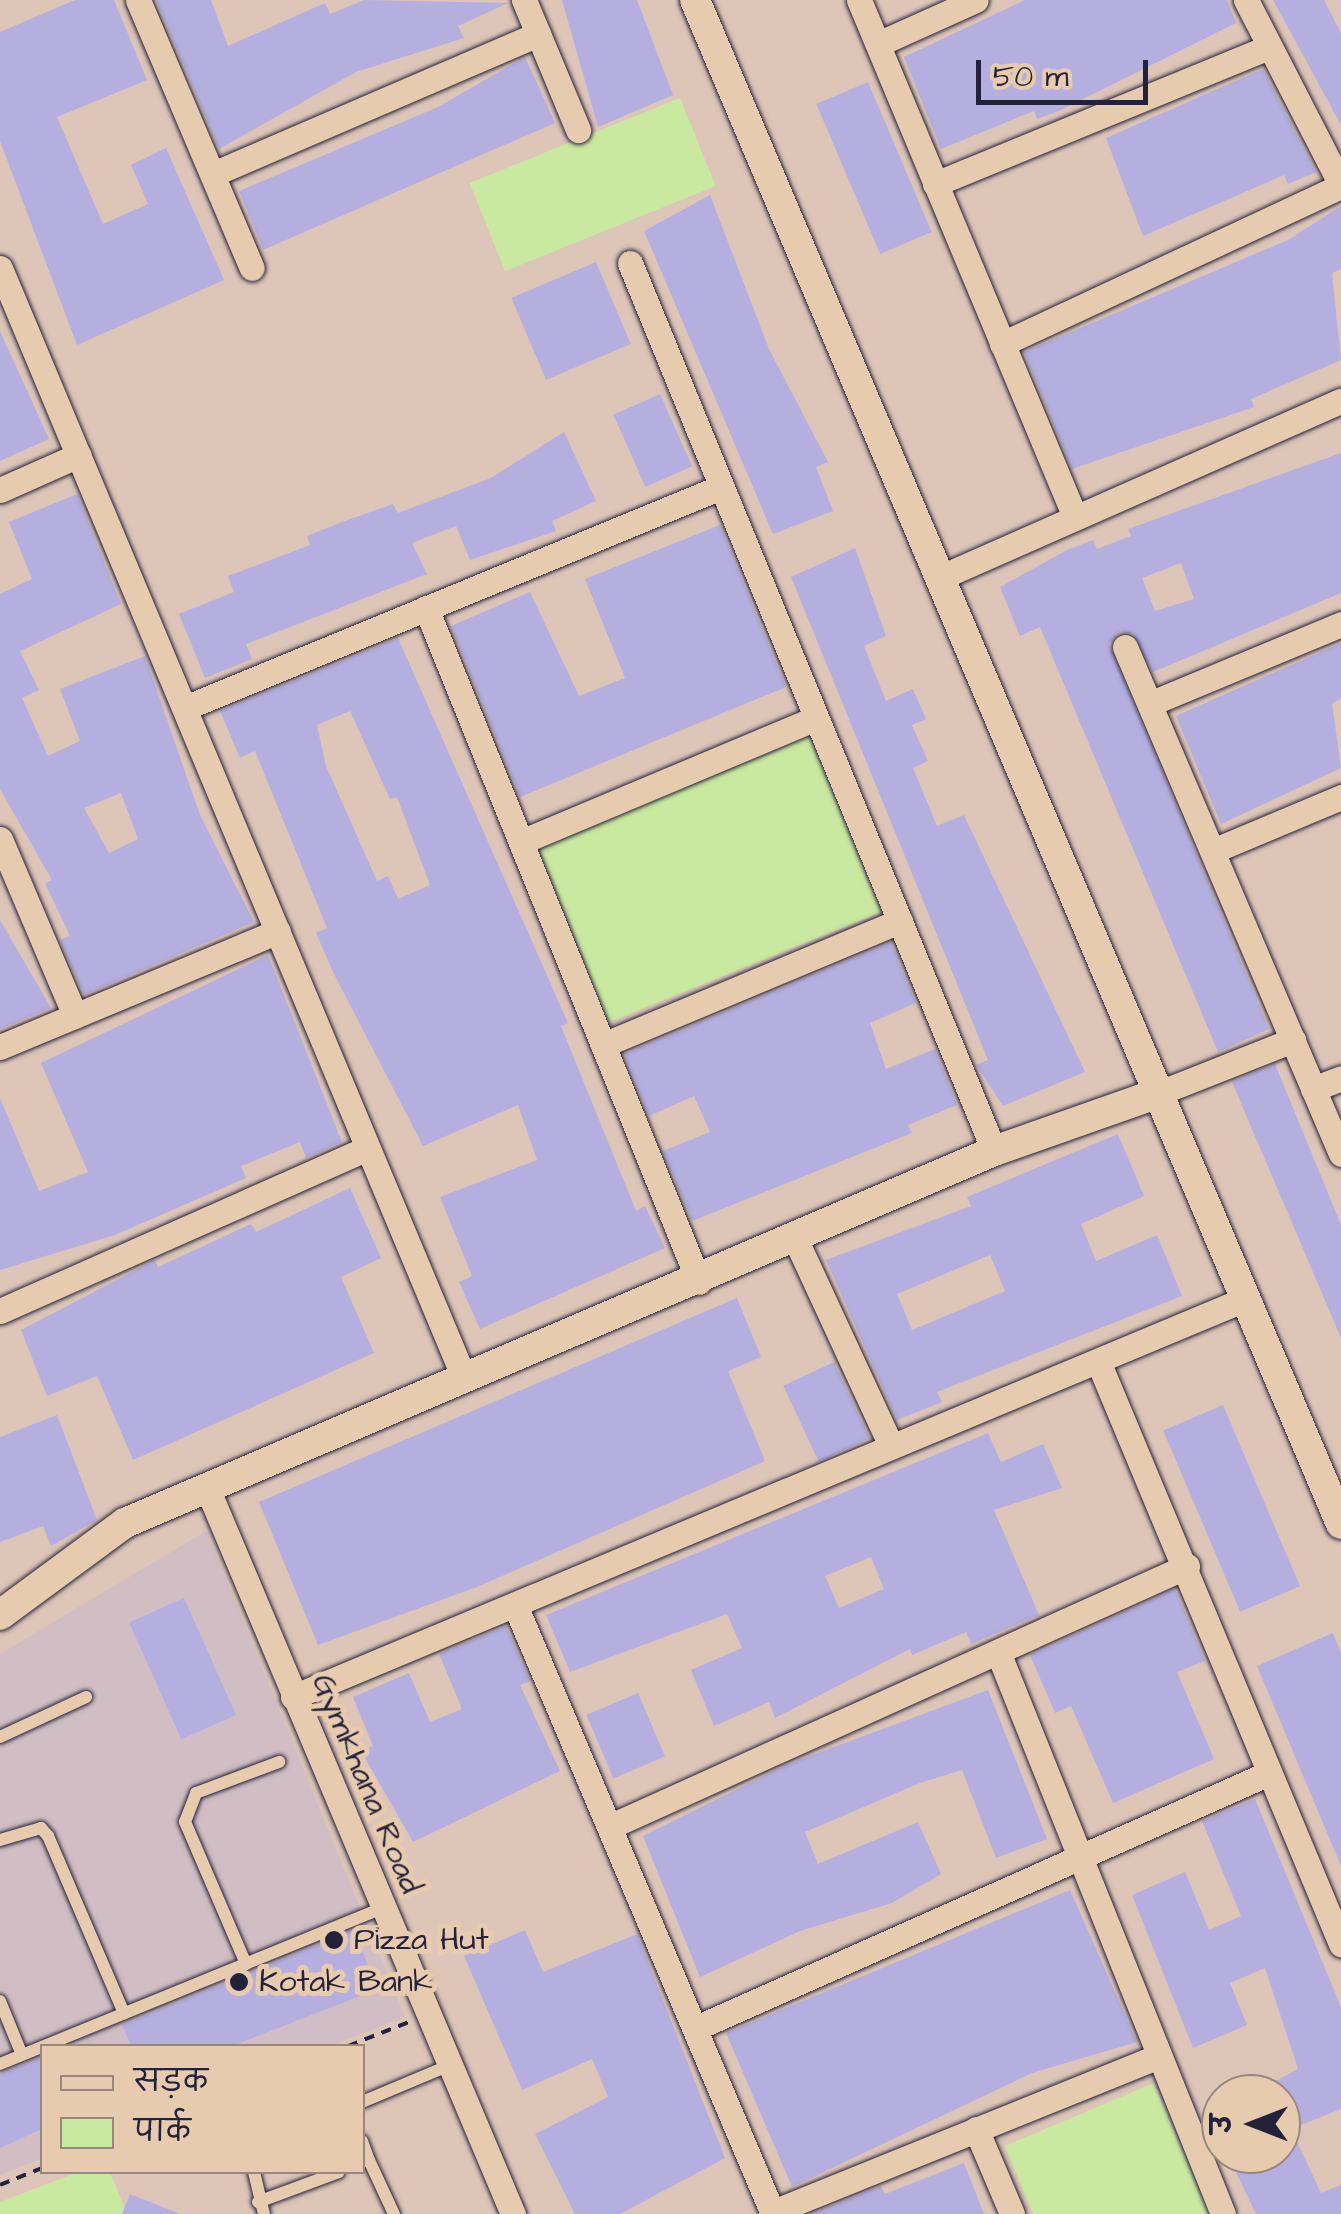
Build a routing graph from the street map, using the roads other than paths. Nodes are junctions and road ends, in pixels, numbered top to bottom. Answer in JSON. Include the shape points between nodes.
{"nodes":[{"id":1,"x":138,"y":0,"type":"edge"},
{"id":2,"x":524,"y":0,"type":"edge"},
{"id":3,"x":696,"y":0,"type":"edge"},
{"id":4,"x":859,"y":0,"type":"edge"},
{"id":5,"x":976,"y":0,"type":"edge"},
{"id":6,"x":1246,"y":0,"type":"edge"},
{"id":7,"x":538,"y":34,"type":"junction"},
{"id":8,"x":878,"y":44,"type":"junction"},
{"id":9,"x":1270,"y":47,"type":"junction"},
{"id":10,"x":578,"y":130,"type":"dead end"},
{"id":11,"x":212,"y":174,"type":"junction"},
{"id":12,"x":935,"y":184,"type":"junction"},
{"id":13,"x":1341,"y":186,"type":"edge"},
{"id":14,"x":630,"y":263,"type":"dead end"},
{"id":15,"x":0,"y":268,"type":"edge"},
{"id":16,"x":252,"y":268,"type":"dead end"},
{"id":17,"x":1002,"y":344,"type":"junction"},
{"id":18,"x":1341,"y":401,"type":"edge"},
{"id":19,"x":79,"y":455,"type":"junction"},
{"id":20,"x":722,"y":487,"type":"junction"},
{"id":21,"x":0,"y":490,"type":"edge"},
{"id":22,"x":1075,"y":516,"type":"junction"},
{"id":23,"x":939,"y":578,"type":"junction"},
{"id":24,"x":426,"y":608,"type":"junction"},
{"id":25,"x":1341,"y":624,"type":"edge"},
{"id":26,"x":1126,"y":647,"type":"dead end"},
{"id":27,"x":1154,"y":702,"type":"junction"},
{"id":28,"x":188,"y":707,"type":"junction"},
{"id":29,"x":816,"y":718,"type":"junction"},
{"id":30,"x":1341,"y":797,"type":"edge"},
{"id":31,"x":0,"y":839,"type":"edge"},
{"id":32,"x":520,"y":842,"type":"junction"},
{"id":33,"x":1215,"y":850,"type":"junction"},
{"id":34,"x":900,"y":921,"type":"junction"},
{"id":35,"x":278,"y":931,"type":"junction"},
{"id":36,"x":75,"y":1016,"type":"junction"},
{"id":37,"x":1292,"y":1040,"type":"junction"},
{"id":38,"x":602,"y":1045,"type":"junction"},
{"id":39,"x":0,"y":1047,"type":"edge"},
{"id":40,"x":1341,"y":1078,"type":"edge"},
{"id":41,"x":1313,"y":1089,"type":"junction"},
{"id":42,"x":1164,"y":1091,"type":"junction"},
{"id":43,"x":368,"y":1148,"type":"junction"},
{"id":44,"x":994,"y":1151,"type":"junction"},
{"id":45,"x":1341,"y":1154,"type":"edge"},
{"id":46,"x":795,"y":1238,"type":"junction"},
{"id":47,"x":699,"y":1282,"type":"junction"},
{"id":48,"x":1245,"y":1299,"type":"junction"},
{"id":49,"x":0,"y":1311,"type":"edge"},
{"id":50,"x":1098,"y":1361,"type":"junction"},
{"id":51,"x":464,"y":1378,"type":"junction"},
{"id":52,"x":891,"y":1446,"type":"junction"},
{"id":53,"x":208,"y":1490,"type":"junction"},
{"id":54,"x":1341,"y":1524,"type":"edge"},
{"id":55,"x":1187,"y":1566,"type":"junction"},
{"id":56,"x":515,"y":1606,"type":"junction"},
{"id":57,"x":0,"y":1616,"type":"edge"},
{"id":58,"x":998,"y":1652,"type":"junction"},
{"id":59,"x":86,"y":1697,"type":"dead end"},
{"id":60,"x":293,"y":1697,"type":"junction"},
{"id":61,"x":0,"y":1737,"type":"edge"},
{"id":62,"x":279,"y":1762,"type":"dead end"},
{"id":63,"x":1270,"y":1772,"type":"junction"},
{"id":64,"x":611,"y":1826,"type":"junction"},
{"id":65,"x":0,"y":1840,"type":"edge"},
{"id":66,"x":1077,"y":1864,"type":"junction"},
{"id":67,"x":384,"y":1908,"type":"junction"},
{"id":68,"x":1341,"y":1944,"type":"edge"},
{"id":69,"x":246,"y":1964,"type":"junction"},
{"id":70,"x":0,"y":2001,"type":"edge"},
{"id":71,"x":124,"y":2013,"type":"junction"},
{"id":72,"x":696,"y":2028,"type":"junction"},
{"id":73,"x":49,"y":2044,"type":"edge"},
{"id":74,"x":40,"y":2048,"type":"edge"},
{"id":75,"x":22,"y":2055,"type":"junction"},
{"id":76,"x":1157,"y":2057,"type":"junction"},
{"id":77,"x":0,"y":2064,"type":"edge"},
{"id":78,"x":450,"y":2066,"type":"junction"},
{"id":79,"x":365,"y":2101,"type":"edge"},
{"id":80,"x":976,"y":2128,"type":"junction"},
{"id":81,"x":366,"y":2161,"type":"edge"},
{"id":82,"x":254,"y":2174,"type":"edge"},
{"id":83,"x":335,"y":2174,"type":"edge"},
{"id":84,"x":261,"y":2208,"type":"edge"},
{"id":85,"x":773,"y":2213,"type":"edge"},
{"id":86,"x":394,"y":2214,"type":"edge"},
{"id":87,"x":512,"y":2214,"type":"edge"},
{"id":88,"x":1012,"y":2214,"type":"edge"},
{"id":89,"x":1223,"y":2214,"type":"edge"}],
"edges":[{"from":1,"to":11,"type":"street"},
{"from":2,"to":7,"type":"street"},
{"from":3,"to":23,"type":"street"},
{"from":4,"to":8,"type":"street"},
{"from":5,"to":8,"type":"street"},
{"from":6,"to":9,"type":"street"},
{"from":7,"to":10,"type":"street"},
{"from":7,"to":11,"type":"street"},
{"from":8,"to":12,"type":"street"},
{"from":9,"to":12,"type":"street"},
{"from":9,"to":13,"type":"street"},
{"from":11,"to":16,"type":"street"},
{"from":12,"to":17,"type":"street"},
{"from":13,"to":17,"type":"street"},
{"from":14,"to":20,"type":"street"},
{"from":15,"to":19,"type":"street"},
{"from":17,"to":22,"type":"street"},
{"from":18,"to":22,"type":"street"},
{"from":19,"to":21,"type":"street"},
{"from":19,"to":28,"type":"street"},
{"from":20,"to":24,"type":"street"},
{"from":20,"to":29,"type":"street"},
{"from":22,"to":23,"type":"street"},
{"from":23,"to":42,"type":"street"},
{"from":24,"to":28,"type":"street"},
{"from":24,"to":32,"type":"street"},
{"from":25,"to":27,"type":"street"},
{"from":26,"to":27,"type":"street"},
{"from":27,"to":33,"type":"street"},
{"from":28,"to":35,"type":"street"},
{"from":29,"to":32,"type":"street"},
{"from":29,"to":34,"type":"street"},
{"from":30,"to":33,"type":"street"},
{"from":31,"to":36,"type":"street"},
{"from":32,"to":38,"type":"street"},
{"from":33,"to":37,"type":"street"},
{"from":34,"to":38,"type":"street"},
{"from":34,"to":44,"type":"street"},
{"from":35,"to":36,"type":"street"},
{"from":35,"to":43,"type":"street"},
{"from":36,"to":39,"type":"street"},
{"from":37,"to":41,"type":"street"},
{"from":37,"to":42,"type":"street"},
{"from":38,"to":47,"type":"street"},
{"from":40,"to":41,"type":"street"},
{"from":41,"to":45,"type":"street"},
{"from":42,"to":44,"type":"street"},
{"from":42,"to":48,"type":"street"},
{"from":43,"to":49,"type":"street"},
{"from":43,"to":51,"type":"street"},
{"from":44,"to":46,"type":"street"},
{"from":46,"to":47,"type":"street"},
{"from":46,"to":52,"type":"street"},
{"from":47,"to":51,"type":"street"},
{"from":48,"to":50,"type":"street"},
{"from":48,"to":54,"type":"street"},
{"from":50,"to":52,"type":"street"},
{"from":50,"to":55,"type":"street"},
{"from":51,"to":53,"type":"street"},
{"from":52,"to":56,"type":"street"},
{"from":53,"to":57,"type":"street","via":[[125,1522]]},
{"from":53,"to":60,"type":"street","name":"Gymkhana Road"},
{"from":55,"to":58,"type":"street"},
{"from":55,"to":63,"type":"street"},
{"from":56,"to":60,"type":"street"},
{"from":56,"to":64,"type":"street"},
{"from":58,"to":64,"type":"street"},
{"from":58,"to":66,"type":"street"},
{"from":59,"to":61,"type":"lane"},
{"from":60,"to":67,"type":"street","name":"Gymkhana Road"},
{"from":62,"to":69,"type":"lane","via":[[196,1793],[185,1822]]},
{"from":63,"to":66,"type":"street"},
{"from":63,"to":68,"type":"street"},
{"from":64,"to":72,"type":"street"},
{"from":65,"to":71,"type":"lane","via":[[40,1828],[48,1836]]},
{"from":66,"to":72,"type":"street"},
{"from":66,"to":76,"type":"street"},
{"from":67,"to":69,"type":"lane"},
{"from":67,"to":78,"type":"street","name":"Gymkhana Road"},
{"from":69,"to":71,"type":"lane"},
{"from":70,"to":75,"type":"lane"},
{"from":71,"to":73,"type":"lane"},
{"from":72,"to":85,"type":"street"},
{"from":74,"to":75,"type":"lane"},
{"from":75,"to":77,"type":"lane"},
{"from":76,"to":80,"type":"street"},
{"from":76,"to":89,"type":"street"},
{"from":78,"to":79,"type":"lane"},
{"from":78,"to":87,"type":"street","name":"Gymkhana Road"},
{"from":80,"to":85,"type":"street"},
{"from":80,"to":88,"type":"street"},
{"from":81,"to":86,"type":"lane"},
{"from":82,"to":84,"type":"lane"},
{"from":83,"to":84,"type":"lane"}]}
